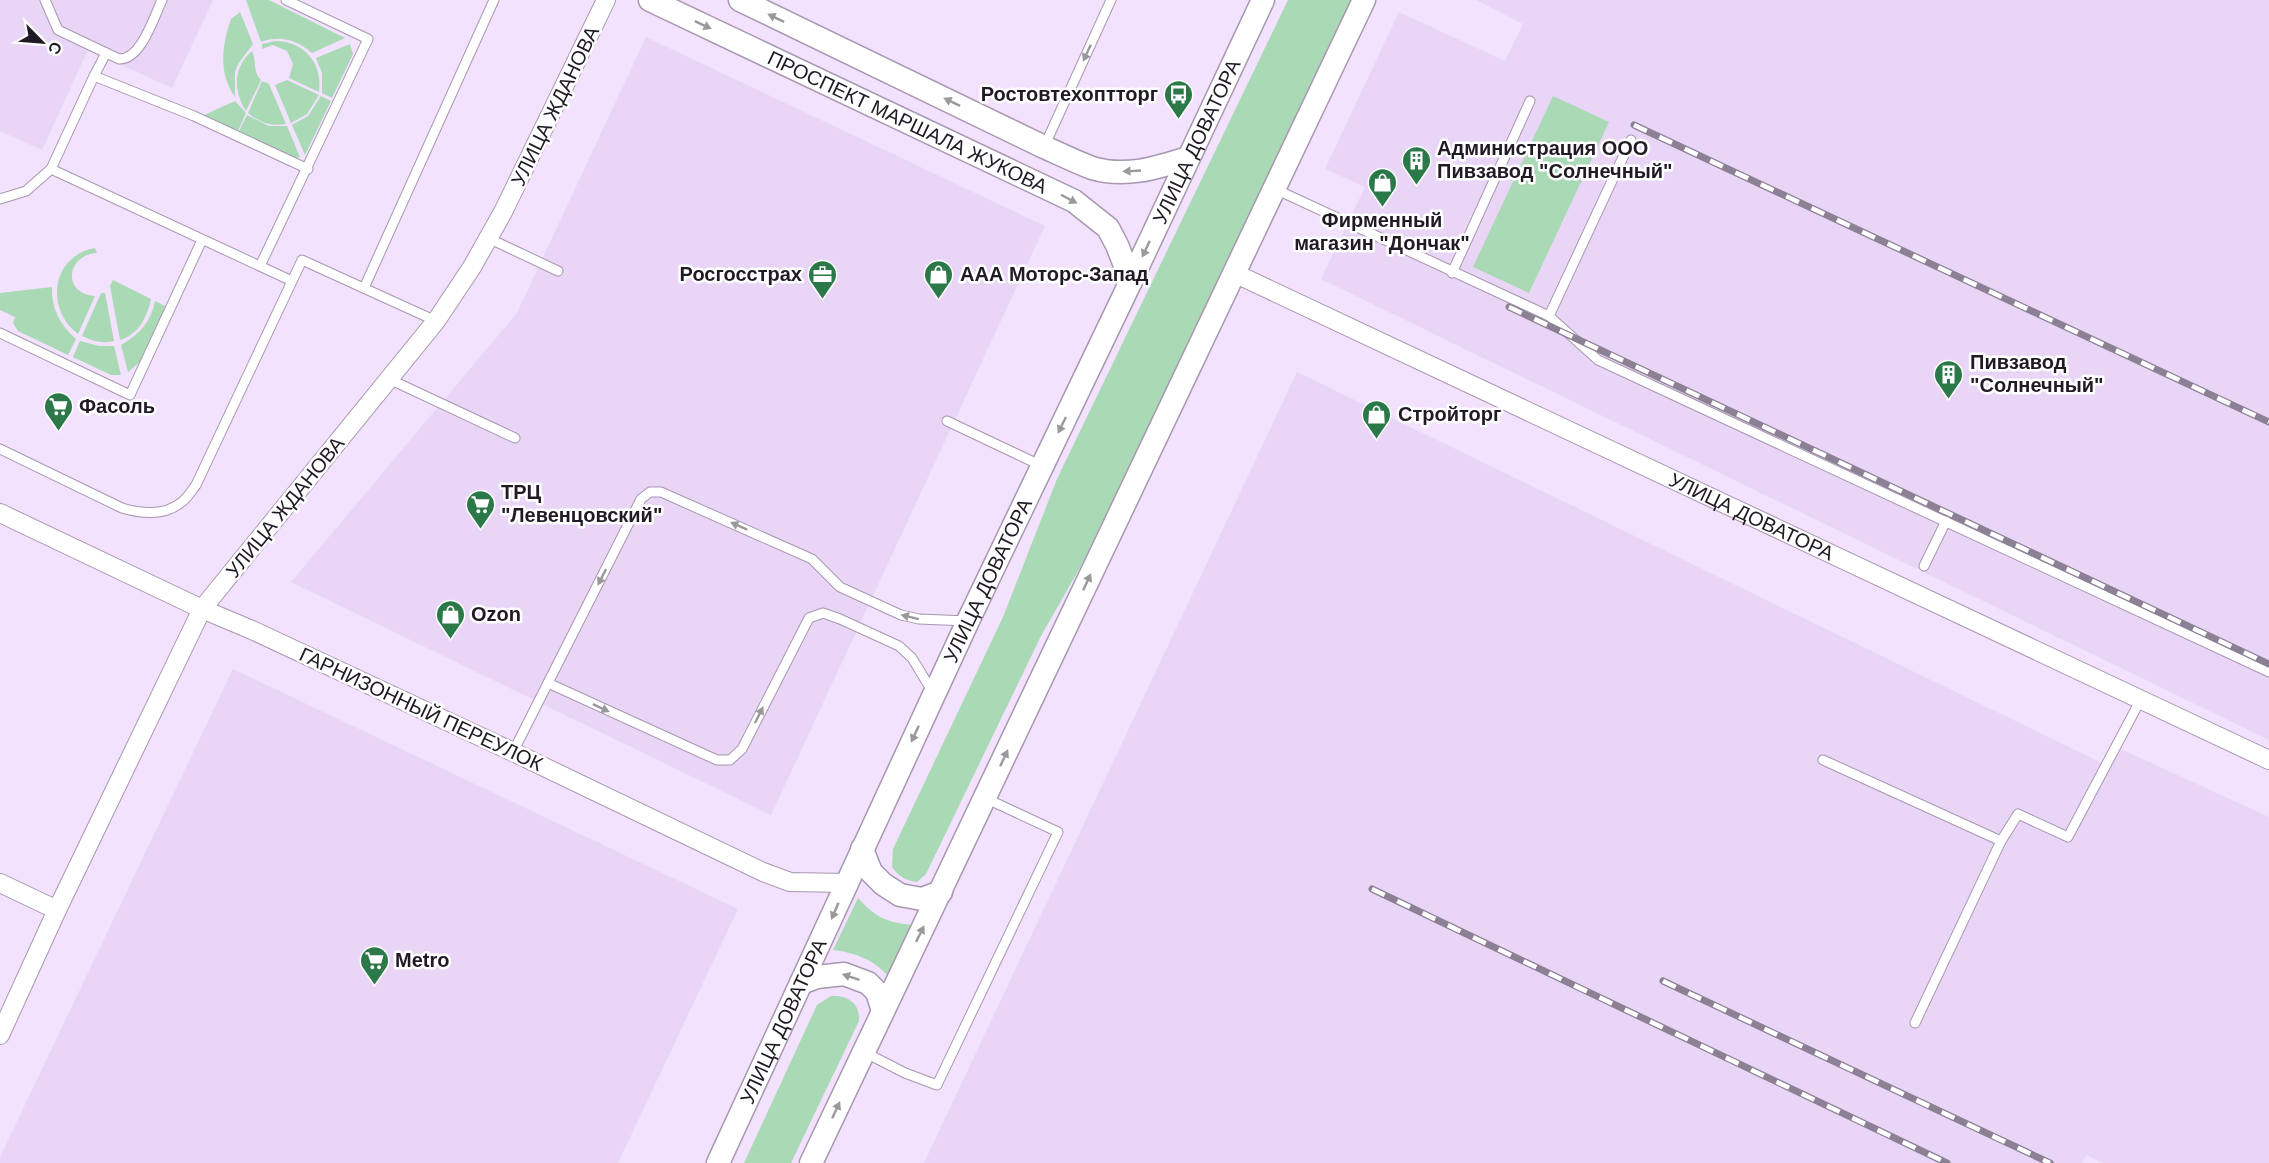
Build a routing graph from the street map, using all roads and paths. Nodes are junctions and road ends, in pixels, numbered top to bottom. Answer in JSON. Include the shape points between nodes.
{"nodes":[{"id":1,"x":45,"y":0,"type":"edge"},
{"id":2,"x":162,"y":0,"type":"edge"},
{"id":3,"x":286,"y":0,"type":"edge"},
{"id":4,"x":494,"y":0,"type":"edge"},
{"id":5,"x":606,"y":0,"type":"edge"},
{"id":6,"x":650,"y":0,"type":"edge"},
{"id":7,"x":740,"y":0,"type":"edge"},
{"id":8,"x":1112,"y":0,"type":"edge"},
{"id":9,"x":1263,"y":0,"type":"edge"},
{"id":10,"x":1364,"y":0,"type":"edge"},
{"id":11,"x":106,"y":52,"type":"junction"},
{"id":12,"x":94,"y":76,"type":"junction"},
{"id":13,"x":1530,"y":101,"type":"dead end"},
{"id":14,"x":1631,"y":140,"type":"dead end"},
{"id":15,"x":1044,"y":147,"type":"junction"},
{"id":16,"x":1188,"y":158,"type":"junction"},
{"id":17,"x":51,"y":169,"type":"junction"},
{"id":18,"x":308,"y":169,"type":"junction"},
{"id":19,"x":1275,"y":189,"type":"junction"},
{"id":20,"x":0,"y":199,"type":"edge"},
{"id":21,"x":488,"y":238,"type":"junction"},
{"id":22,"x":202,"y":240,"type":"junction"},
{"id":23,"x":260,"y":266,"type":"junction"},
{"id":24,"x":558,"y":271,"type":"dead end"},
{"id":25,"x":1234,"y":273,"type":"junction"},
{"id":26,"x":1452,"y":273,"type":"junction"},
{"id":27,"x":292,"y":281,"type":"junction"},
{"id":28,"x":1131,"y":281,"type":"junction"},
{"id":29,"x":364,"y":288,"type":"junction"},
{"id":30,"x":1549,"y":316,"type":"junction"},
{"id":31,"x":436,"y":321,"type":"junction"},
{"id":32,"x":0,"y":333,"type":"edge"},
{"id":33,"x":389,"y":379,"type":"junction"},
{"id":34,"x":947,"y":422,"type":"dead end"},
{"id":35,"x":515,"y":438,"type":"dead end"},
{"id":36,"x":0,"y":449,"type":"edge"},
{"id":37,"x":1042,"y":466,"type":"junction"},
{"id":38,"x":0,"y":513,"type":"edge"},
{"id":39,"x":1946,"y":521,"type":"junction"},
{"id":40,"x":1924,"y":566,"type":"dead end"},
{"id":41,"x":201,"y":609,"type":"junction"},
{"id":42,"x":968,"y":621,"type":"junction"},
{"id":43,"x":2269,"y":672,"type":"edge"},
{"id":44,"x":548,"y":683,"type":"junction"},
{"id":45,"x":934,"y":694,"type":"junction"},
{"id":46,"x":2141,"y":699,"type":"junction"},
{"id":47,"x":513,"y":752,"type":"junction"},
{"id":48,"x":1823,"y":760,"type":"dead end"},
{"id":49,"x":2269,"y":760,"type":"edge"},
{"id":50,"x":985,"y":798,"type":"junction"},
{"id":51,"x":2001,"y":841,"type":"junction"},
{"id":52,"x":862,"y":849,"type":"junction"},
{"id":53,"x":0,"y":883,"type":"edge"},
{"id":54,"x":847,"y":883,"type":"junction"},
{"id":55,"x":941,"y":892,"type":"junction"},
{"id":56,"x":57,"y":910,"type":"junction"},
{"id":57,"x":801,"y":983,"type":"junction"},
{"id":58,"x":883,"y":1011,"type":"junction"},
{"id":59,"x":1915,"y":1023,"type":"dead end"},
{"id":60,"x":0,"y":1035,"type":"edge"},
{"id":61,"x":864,"y":1052,"type":"junction"},
{"id":62,"x":718,"y":1163,"type":"edge"},
{"id":63,"x":811,"y":1163,"type":"edge"}],
"edges":[{"from":1,"to":11,"type":"lane","via":[[58,30]]},
{"from":2,"to":11,"type":"lane","via":[[138,50],[124,59]]},
{"from":3,"to":18,"type":"lane","via":[[368,39]]},
{"from":4,"to":29,"type":"lane"},
{"from":5,"to":21,"type":"street","name":"УЛИЦА ЖДАНОВА"},
{"from":6,"to":28,"type":"street","name":"ПРОСПЕКТ МАРШАЛА ЖУКОВА","one_way":true,"via":[[1074,201],[1108,228]]},
{"from":15,"to":7,"type":"street","name":"ПРОСПЕКТ МАРШАЛА ЖУКОВА","one_way":true},
{"from":8,"to":15,"type":"lane","one_way":true},
{"from":9,"to":16,"type":"street","name":"УЛИЦА ДОВАТОРА"},
{"from":10,"to":19,"type":"street"},
{"from":11,"to":12,"type":"lane"},
{"from":12,"to":17,"type":"lane"},
{"from":12,"to":18,"type":"lane","via":[[194,116]]},
{"from":13,"to":26,"type":"lane"},
{"from":14,"to":30,"type":"lane"},
{"from":16,"to":15,"type":"street","name":"ПРОСПЕКТ МАРШАЛА ЖУКОВА","one_way":true,"via":[[1151,170],[1125,173],[1093,168]]},
{"from":16,"to":28,"type":"street","name":"УЛИЦА ДОВАТОРА","one_way":true},
{"from":17,"to":20,"type":"lane","via":[[26,191]]},
{"from":17,"to":22,"type":"lane"},
{"from":18,"to":23,"type":"lane"},
{"from":19,"to":25,"type":"street"},
{"from":19,"to":26,"type":"lane"},
{"from":21,"to":24,"type":"lane"},
{"from":21,"to":31,"type":"street","name":"УЛИЦА ЖДАНОВА"},
{"from":22,"to":23,"type":"lane"},
{"from":22,"to":32,"type":"lane","via":[[130,395]]},
{"from":23,"to":27,"type":"lane"},
{"from":25,"to":46,"type":"street","name":"УЛИЦА ДОВАТОРА"},
{"from":50,"to":25,"type":"street","one_way":true},
{"from":26,"to":30,"type":"lane"},
{"from":27,"to":29,"type":"lane","via":[[302,260]]},
{"from":27,"to":36,"type":"lane","via":[[196,485],[183,502],[160,512],[139,513]]},
{"from":28,"to":37,"type":"street","name":"УЛИЦА ДОВАТОРА","one_way":true},
{"from":29,"to":31,"type":"lane"},
{"from":30,"to":39,"type":"lane","via":[[1598,360]]},
{"from":31,"to":33,"type":"street","name":"УЛИЦА ЖДАНОВА"},
{"from":33,"to":35,"type":"lane"},
{"from":33,"to":41,"type":"street","name":"УЛИЦА ЖДАНОВА"},
{"from":34,"to":37,"type":"lane"},
{"from":37,"to":42,"type":"street","name":"УЛИЦА ДОВАТОРА"},
{"from":38,"to":41,"type":"street","name":"ГАРНИЗОННЫЙ ПЕРЕУЛОК"},
{"from":39,"to":40,"type":"lane"},
{"from":39,"to":43,"type":"lane"},
{"from":41,"to":47,"type":"street","name":"ГАРНИЗОННЫЙ ПЕРЕУЛОК"},
{"from":41,"to":56,"type":"street","name":"УЛИЦА ЖДАНОВА"},
{"from":42,"to":44,"type":"lane","one_way":true,"via":[[902,615],[840,586],[812,559],[661,492],[650,492],[641,499]]},
{"from":42,"to":45,"type":"street","name":"УЛИЦА ДОВАТОРА"},
{"from":44,"to":45,"type":"lane","one_way":true,"via":[[717,760],[730,760],[742,749],[809,618],[823,613],[899,646],[912,658]]},
{"from":44,"to":47,"type":"lane"},
{"from":45,"to":52,"type":"street","name":"УЛИЦА ДОВАТОРА","one_way":true},
{"from":46,"to":49,"type":"street","name":"УЛИЦА ДОВАТОРА"},
{"from":46,"to":51,"type":"lane","via":[[2068,837],[2018,813]]},
{"from":47,"to":54,"type":"street","name":"ГАРНИЗОННЫЙ ПЕРЕУЛОК","via":[[763,872],[790,882]]},
{"from":48,"to":51,"type":"lane"},
{"from":50,"to":55,"type":"street"},
{"from":50,"to":61,"type":"lane","via":[[1058,832],[937,1085]]},
{"from":51,"to":59,"type":"lane"},
{"from":52,"to":54,"type":"street","name":"УЛИЦА ДОВАТОРА"},
{"from":52,"to":55,"type":"street","via":[[871,872],[900,895],[922,899]]},
{"from":53,"to":56,"type":"street"},
{"from":54,"to":57,"type":"street","name":"УЛИЦА ДОВАТОРА","one_way":true},
{"from":58,"to":55,"type":"street","one_way":true},
{"from":56,"to":60,"type":"street","name":"УЛИЦА ЖДАНОВА"},
{"from":58,"to":57,"type":"street","one_way":true,"via":[[877,992],[868,983],[844,974],[817,976]]},
{"from":57,"to":62,"type":"street","name":"УЛИЦА ДОВАТОРА"},
{"from":58,"to":61,"type":"street"},
{"from":63,"to":61,"type":"street","one_way":true}]}
